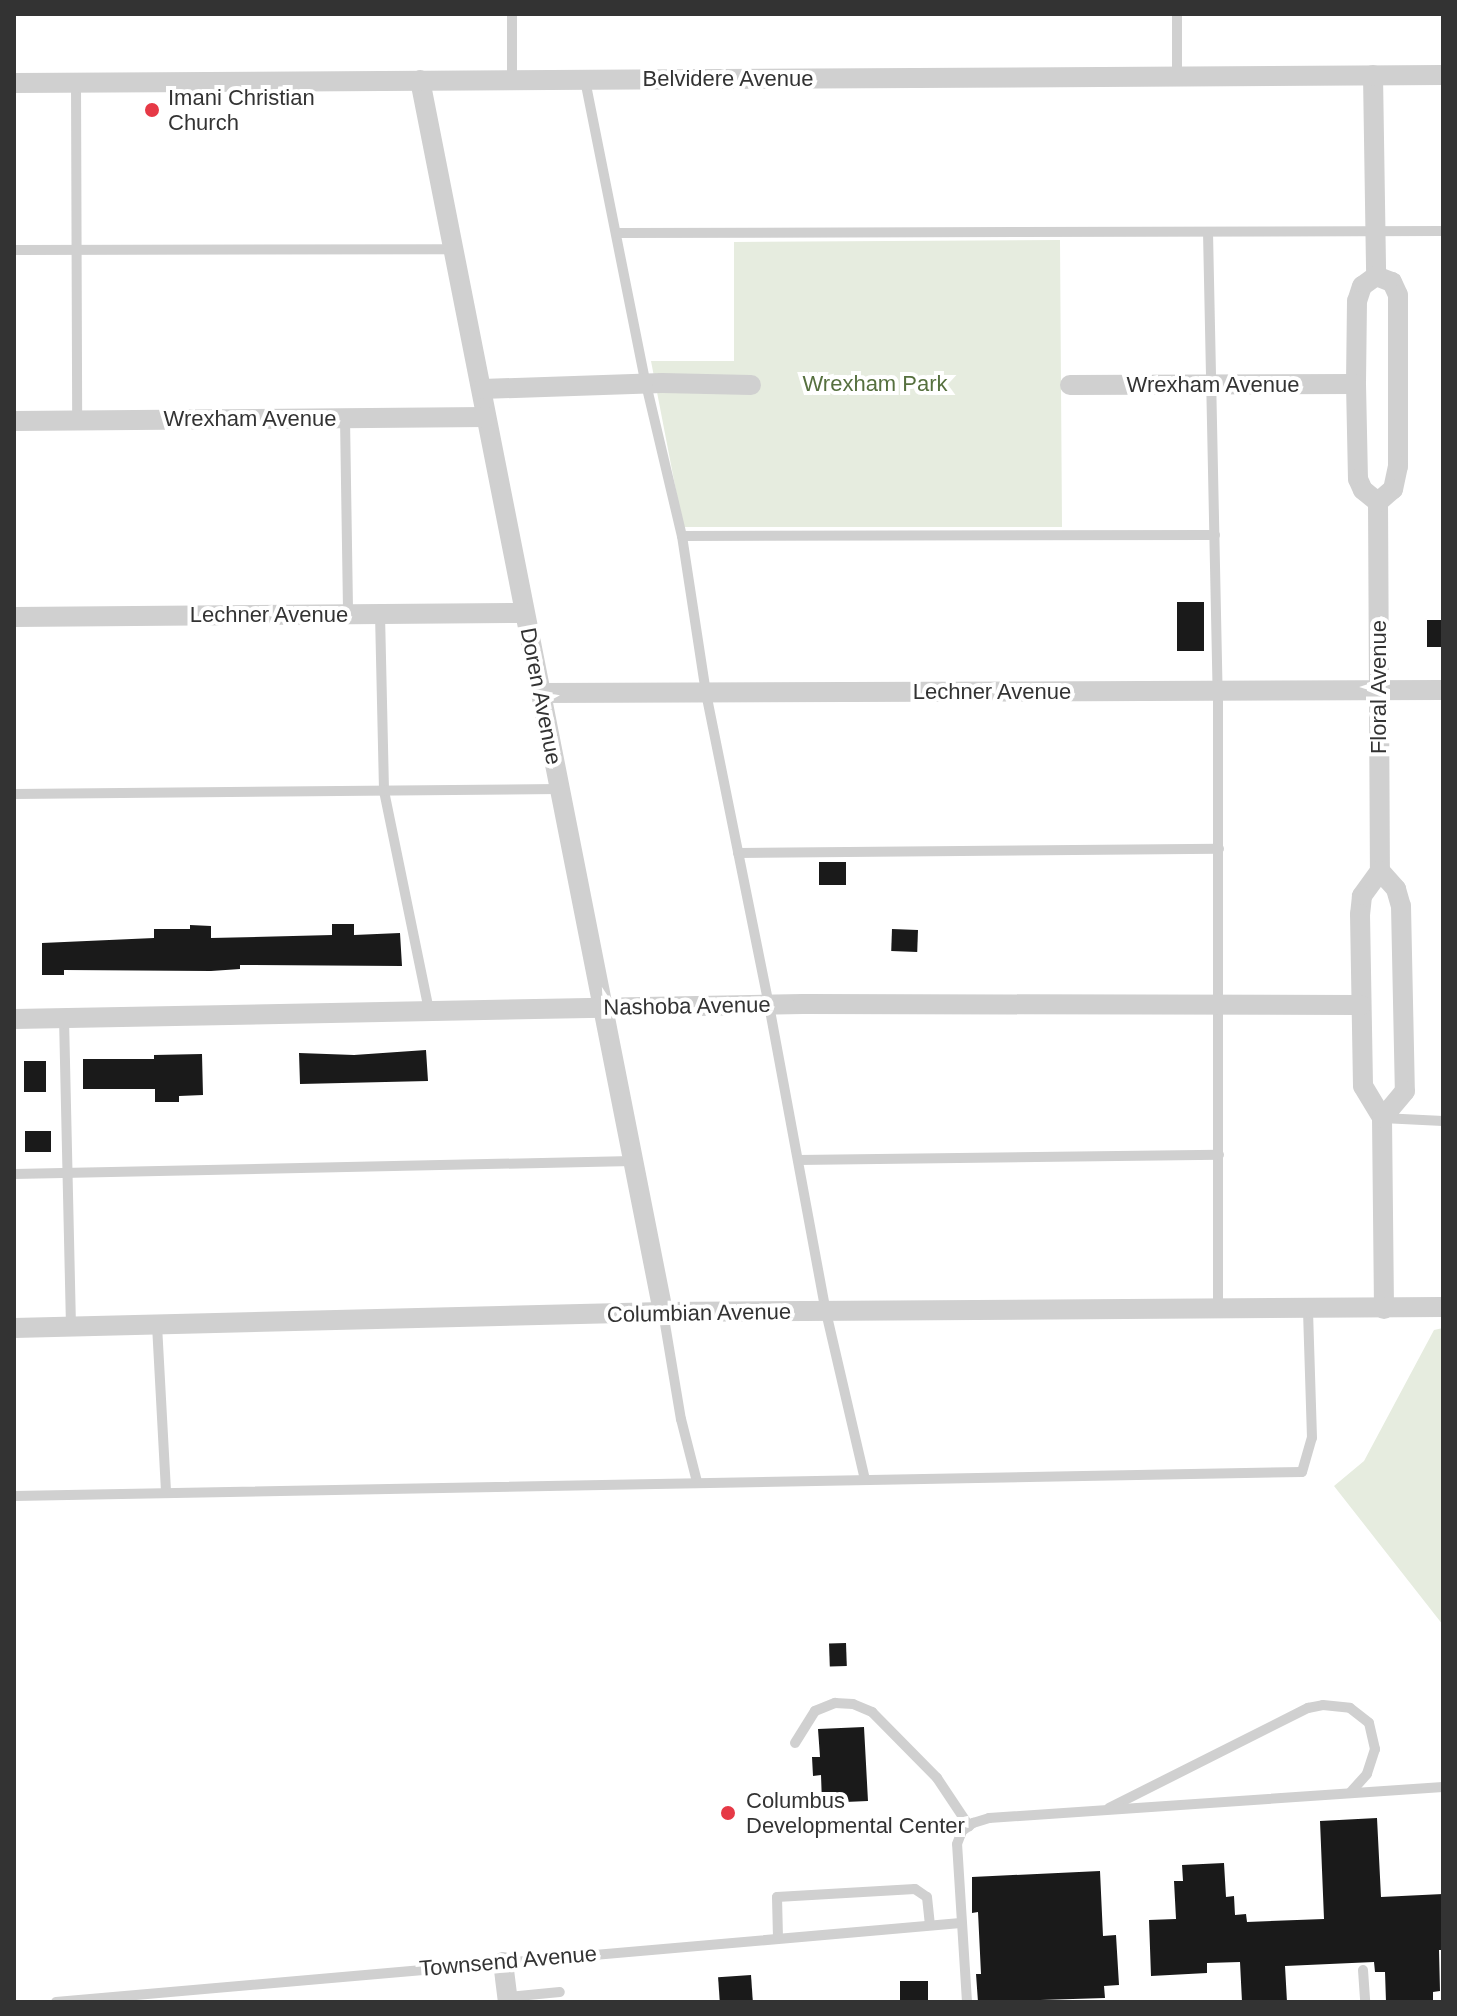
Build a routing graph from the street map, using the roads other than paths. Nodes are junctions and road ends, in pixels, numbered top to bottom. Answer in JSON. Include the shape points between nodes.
{"nodes":[{"id":1,"x":512,"y":14,"type":"edge"},
{"id":2,"x":1177,"y":14,"type":"edge"},
{"id":3,"x":1373,"y":75,"type":"junction"},
{"id":4,"x":1443,"y":75,"type":"edge"},
{"id":5,"x":1177,"y":76,"type":"junction"},
{"id":6,"x":512,"y":78,"type":"junction"},
{"id":7,"x":420,"y":80,"type":"junction"},
{"id":8,"x":585,"y":80,"type":"junction"},
{"id":9,"x":76,"y":82,"type":"junction"},
{"id":10,"x":14,"y":83,"type":"edge"},
{"id":11,"x":1443,"y":231,"type":"edge"},
{"id":12,"x":1208,"y":232,"type":"junction"},
{"id":13,"x":1375,"y":232,"type":"junction"},
{"id":14,"x":617,"y":233,"type":"junction"},
{"id":15,"x":454,"y":249,"type":"junction"},
{"id":16,"x":14,"y":250,"type":"edge"},
{"id":17,"x":76,"y":250,"type":"junction"},
{"id":18,"x":1376,"y":276,"type":"junction"},
{"id":19,"x":646,"y":384,"type":"junction"},
{"id":20,"x":1356,"y":384,"type":"junction"},
{"id":21,"x":751,"y":385,"type":"dead end"},
{"id":22,"x":1070,"y":385,"type":"dead end"},
{"id":23,"x":1211,"y":385,"type":"junction"},
{"id":24,"x":482,"y":389,"type":"junction"},
{"id":25,"x":486,"y":417,"type":"junction"},
{"id":26,"x":345,"y":418,"type":"junction"},
{"id":27,"x":77,"y":420,"type":"junction"},
{"id":28,"x":14,"y":421,"type":"edge"},
{"id":29,"x":1378,"y":502,"type":"junction"},
{"id":30,"x":1215,"y":535,"type":"junction"},
{"id":31,"x":682,"y":536,"type":"junction"},
{"id":32,"x":524,"y":613,"type":"junction"},
{"id":33,"x":380,"y":614,"type":"junction"},
{"id":34,"x":348,"y":615,"type":"junction"},
{"id":35,"x":14,"y":617,"type":"edge"},
{"id":36,"x":1379,"y":690,"type":"junction"},
{"id":37,"x":1443,"y":690,"type":"edge"},
{"id":38,"x":1218,"y":691,"type":"junction"},
{"id":39,"x":540,"y":693,"type":"junction"},
{"id":40,"x":706,"y":693,"type":"junction"},
{"id":41,"x":559,"y":789,"type":"junction"},
{"id":42,"x":384,"y":791,"type":"junction"},
{"id":43,"x":14,"y":794,"type":"edge"},
{"id":44,"x":1219,"y":849,"type":"junction"},
{"id":45,"x":738,"y":853,"type":"junction"},
{"id":46,"x":1380,"y":871,"type":"junction"},
{"id":47,"x":1221,"y":1003,"type":"junction"},
{"id":48,"x":769,"y":1005,"type":"junction"},
{"id":49,"x":1361,"y":1005,"type":"junction"},
{"id":50,"x":602,"y":1007,"type":"junction"},
{"id":51,"x":429,"y":1011,"type":"junction"},
{"id":52,"x":64,"y":1018,"type":"junction"},
{"id":53,"x":14,"y":1019,"type":"edge"},
{"id":54,"x":1382,"y":1118,"type":"junction"},
{"id":55,"x":1443,"y":1121,"type":"edge"},
{"id":56,"x":1219,"y":1155,"type":"junction"},
{"id":57,"x":798,"y":1160,"type":"junction"},
{"id":58,"x":633,"y":1161,"type":"junction"},
{"id":59,"x":65,"y":1173,"type":"junction"},
{"id":60,"x":14,"y":1174,"type":"edge"},
{"id":61,"x":1443,"y":1307,"type":"edge"},
{"id":62,"x":1218,"y":1309,"type":"junction"},
{"id":63,"x":1308,"y":1309,"type":"junction"},
{"id":64,"x":1384,"y":1309,"type":"junction"},
{"id":65,"x":663,"y":1312,"type":"junction"},
{"id":66,"x":826,"y":1312,"type":"junction"},
{"id":67,"x":157,"y":1325,"type":"junction"},
{"id":68,"x":71,"y":1327,"type":"junction"},
{"id":69,"x":14,"y":1328,"type":"edge"},
{"id":70,"x":865,"y":1479,"type":"junction"},
{"id":71,"x":697,"y":1482,"type":"junction"},
{"id":72,"x":166,"y":1493,"type":"junction"},
{"id":73,"x":14,"y":1496,"type":"edge"},
{"id":74,"x":795,"y":1743,"type":"dead end"},
{"id":75,"x":1443,"y":1787,"type":"edge"},
{"id":76,"x":1351,"y":1792,"type":"junction"},
{"id":77,"x":1102,"y":1811,"type":"junction"},
{"id":78,"x":969,"y":1826,"type":"junction"},
{"id":79,"x":961,"y":1923,"type":"junction"},
{"id":80,"x":930,"y":1925,"type":"junction"},
{"id":81,"x":778,"y":1938,"type":"junction"},
{"id":82,"x":503,"y":1962,"type":"junction"},
{"id":83,"x":1363,"y":1970,"type":"dead end"},
{"id":84,"x":560,"y":1992,"type":"dead end"},
{"id":85,"x":508,"y":1999,"type":"edge"},
{"id":86,"x":56,"y":2002,"type":"edge"},
{"id":87,"x":967,"y":2002,"type":"edge"},
{"id":88,"x":1365,"y":2002,"type":"edge"}],
"edges":[{"from":1,"to":6,"type":"lane"},
{"from":2,"to":5,"type":"lane"},
{"from":3,"to":4,"type":"street","name":"Belvidere Avenue"},
{"from":3,"to":5,"type":"street","name":"Belvidere Avenue"},
{"from":3,"to":13,"type":"street"},
{"from":5,"to":8,"type":"street","name":"Belvidere Avenue"},
{"from":6,"to":7,"type":"street","name":"Belvidere Avenue"},
{"from":6,"to":8,"type":"street","name":"Belvidere Avenue"},
{"from":7,"to":9,"type":"street","name":"Belvidere Avenue"},
{"from":7,"to":15,"type":"street","name":"Doren Avenue"},
{"from":8,"to":14,"type":"lane"},
{"from":9,"to":10,"type":"street","name":"Belvidere Avenue"},
{"from":9,"to":17,"type":"lane"},
{"from":11,"to":13,"type":"lane"},
{"from":12,"to":13,"type":"lane"},
{"from":12,"to":14,"type":"lane"},
{"from":12,"to":23,"type":"lane"},
{"from":13,"to":18,"type":"street"},
{"from":14,"to":19,"type":"lane"},
{"from":15,"to":17,"type":"lane"},
{"from":15,"to":24,"type":"street","name":"Doren Avenue"},
{"from":16,"to":17,"type":"lane"},
{"from":17,"to":27,"type":"lane"},
{"from":18,"to":20,"type":"street","via":[[1362,286],[1357,301]]},
{"from":18,"to":29,"type":"street","via":[[1392,282],[1398,295],[1398,466],[1393,489]]},
{"from":19,"to":21,"type":"street"},
{"from":19,"to":24,"type":"street"},
{"from":19,"to":31,"type":"lane"},
{"from":20,"to":23,"type":"street","name":"Wrexham Avenue"},
{"from":20,"to":29,"type":"street","via":[[1358,479]]},
{"from":22,"to":23,"type":"street","name":"Wrexham Avenue"},
{"from":23,"to":30,"type":"lane"},
{"from":24,"to":25,"type":"street","name":"Doren Avenue"},
{"from":25,"to":26,"type":"street","name":"Wrexham Avenue"},
{"from":25,"to":32,"type":"street","name":"Doren Avenue"},
{"from":26,"to":27,"type":"street","name":"Wrexham Avenue"},
{"from":26,"to":34,"type":"lane"},
{"from":27,"to":28,"type":"street","name":"Wrexham Avenue"},
{"from":29,"to":36,"type":"street","name":"Floral Avenue"},
{"from":30,"to":31,"type":"lane"},
{"from":30,"to":38,"type":"lane"},
{"from":31,"to":40,"type":"lane"},
{"from":32,"to":33,"type":"street","name":"Lechner Avenue"},
{"from":32,"to":39,"type":"street","name":"Doren Avenue"},
{"from":33,"to":34,"type":"street","name":"Lechner Avenue"},
{"from":33,"to":42,"type":"lane"},
{"from":34,"to":35,"type":"street","name":"Lechner Avenue"},
{"from":36,"to":37,"type":"street","name":"Lechner Avenue"},
{"from":36,"to":38,"type":"street","name":"Lechner Avenue"},
{"from":36,"to":46,"type":"street","name":"Floral Avenue"},
{"from":38,"to":40,"type":"street","name":"Lechner Avenue"},
{"from":38,"to":44,"type":"lane"},
{"from":39,"to":40,"type":"street","name":"Lechner Avenue"},
{"from":39,"to":41,"type":"street","name":"Doren Avenue"},
{"from":40,"to":45,"type":"lane"},
{"from":41,"to":42,"type":"lane"},
{"from":41,"to":50,"type":"street","name":"Doren Avenue"},
{"from":42,"to":43,"type":"lane"},
{"from":42,"to":51,"type":"lane"},
{"from":44,"to":45,"type":"lane"},
{"from":44,"to":47,"type":"lane"},
{"from":45,"to":48,"type":"lane"},
{"from":46,"to":49,"type":"street","name":"Floral Avenue","via":[[1362,896]]},
{"from":46,"to":54,"type":"street","via":[[1396,889],[1401,906],[1405,1091]]},
{"from":47,"to":48,"type":"street","name":"Nashoba Avenue"},
{"from":47,"to":49,"type":"street","name":"Nashoba Avenue"},
{"from":47,"to":56,"type":"lane"},
{"from":48,"to":50,"type":"street","name":"Nashoba Avenue"},
{"from":48,"to":57,"type":"lane"},
{"from":49,"to":54,"type":"street","name":"Floral Avenue","via":[[1363,1086]]},
{"from":50,"to":51,"type":"street","name":"Nashoba Avenue"},
{"from":50,"to":58,"type":"street","name":"Doren Avenue"},
{"from":51,"to":52,"type":"street","name":"Nashoba Avenue"},
{"from":52,"to":53,"type":"street","name":"Nashoba Avenue"},
{"from":52,"to":59,"type":"lane"},
{"from":54,"to":55,"type":"lane"},
{"from":54,"to":64,"type":"street","name":"Floral Avenue"},
{"from":56,"to":57,"type":"lane"},
{"from":56,"to":62,"type":"lane"},
{"from":57,"to":66,"type":"lane"},
{"from":58,"to":59,"type":"lane"},
{"from":58,"to":65,"type":"street","name":"Doren Avenue"},
{"from":59,"to":60,"type":"lane"},
{"from":59,"to":68,"type":"lane"},
{"from":61,"to":64,"type":"street","name":"Columbian Avenue"},
{"from":62,"to":63,"type":"street","name":"Columbian Avenue"},
{"from":62,"to":66,"type":"street","name":"Columbian Avenue"},
{"from":63,"to":64,"type":"street","name":"Columbian Avenue"},
{"from":63,"to":70,"type":"lane","via":[[1312,1438],[1302,1472]]},
{"from":65,"to":66,"type":"street","name":"Columbian Avenue"},
{"from":65,"to":67,"type":"street","name":"Columbian Avenue"},
{"from":65,"to":71,"type":"lane"},
{"from":66,"to":70,"type":"lane"},
{"from":67,"to":68,"type":"street","name":"Columbian Avenue"},
{"from":67,"to":72,"type":"lane"},
{"from":68,"to":69,"type":"street","name":"Columbian Avenue"},
{"from":70,"to":71,"type":"lane"},
{"from":71,"to":72,"type":"lane"},
{"from":72,"to":73,"type":"lane"},
{"from":74,"to":78,"type":"lane","via":[[815,1711],[835,1703],[872,1712],[937,1778]]},
{"from":75,"to":76,"type":"lane"},
{"from":76,"to":77,"type":"lane"},
{"from":76,"to":77,"type":"lane","via":[[1367,1774],[1375,1749],[1369,1723],[1350,1708],[1323,1705]]},
{"from":77,"to":78,"type":"lane","via":[[989,1818]]},
{"from":78,"to":79,"type":"lane","via":[[957,1844]]},
{"from":79,"to":80,"type":"lane","name":"Townsend Avenue"},
{"from":79,"to":87,"type":"lane"},
{"from":80,"to":81,"type":"lane","name":"Townsend Avenue"},
{"from":80,"to":81,"type":"lane","via":[[927,1897],[915,1889],[777,1897]]},
{"from":81,"to":82,"type":"lane","name":"Townsend Avenue"},
{"from":82,"to":85,"type":"street"},
{"from":82,"to":86,"type":"lane","name":"Townsend Avenue"},
{"from":83,"to":88,"type":"lane"},
{"from":84,"to":85,"type":"lane"}]}
